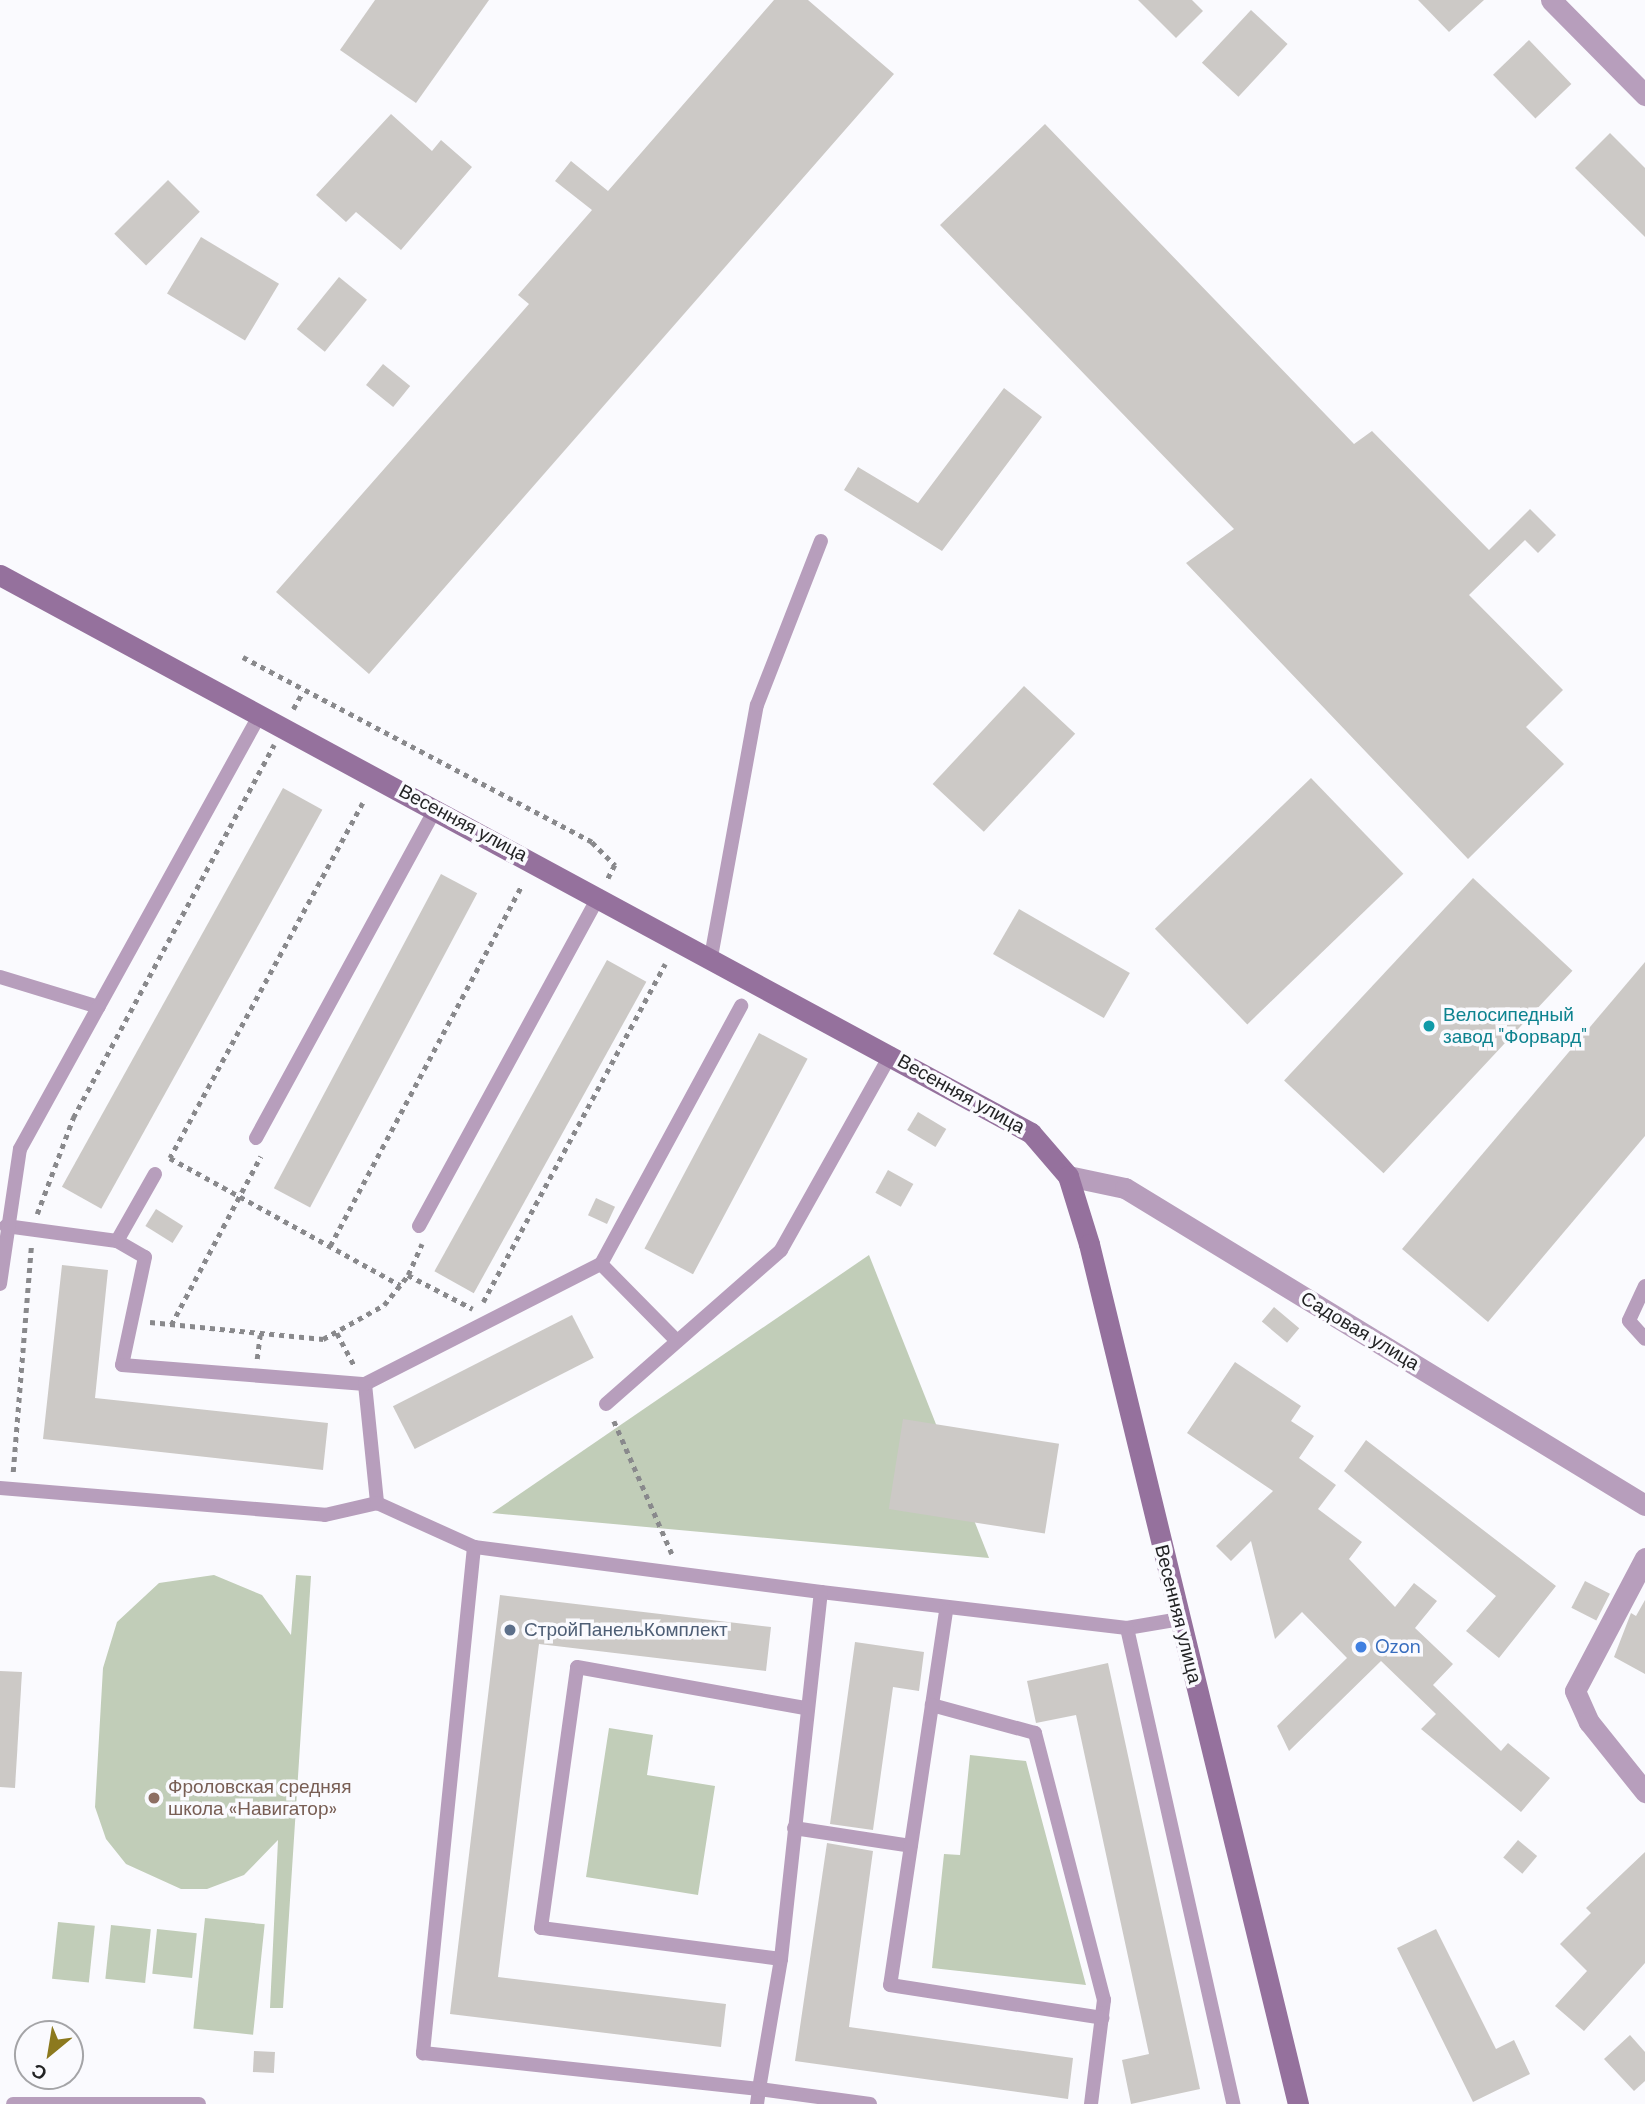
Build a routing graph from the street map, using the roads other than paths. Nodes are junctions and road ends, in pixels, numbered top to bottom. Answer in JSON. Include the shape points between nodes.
{"nodes":[{"id":1,"x":1551,"y":0,"type":"edge"},
{"id":2,"x":1645,"y":95,"type":"edge"},
{"id":3,"x":821,"y":541,"type":"dead end"},
{"id":4,"x":0,"y":575,"type":"edge"},
{"id":5,"x":261,"y":713,"type":"junction"},
{"id":6,"x":436,"y":808,"type":"junction"},
{"id":7,"x":599,"y":896,"type":"junction"},
{"id":8,"x":711,"y":957,"type":"junction"},
{"id":9,"x":0,"y":977,"type":"edge"},
{"id":10,"x":741,"y":1006,"type":"dead end"},
{"id":11,"x":99,"y":1007,"type":"junction"},
{"id":12,"x":891,"y":1054,"type":"junction"},
{"id":13,"x":256,"y":1138,"type":"dead end"},
{"id":14,"x":155,"y":1174,"type":"dead end"},
{"id":15,"x":1068,"y":1176,"type":"junction"},
{"id":16,"x":6,"y":1226,"type":"junction"},
{"id":17,"x":419,"y":1226,"type":"road end"},
{"id":18,"x":117,"y":1241,"type":"junction"},
{"id":19,"x":2,"y":1246,"type":"edge"},
{"id":20,"x":601,"y":1264,"type":"junction"},
{"id":21,"x":0,"y":1284,"type":"edge"},
{"id":22,"x":1645,"y":1286,"type":"edge"},
{"id":23,"x":1645,"y":1339,"type":"edge"},
{"id":24,"x":677,"y":1342,"type":"junction"},
{"id":25,"x":365,"y":1384,"type":"junction"},
{"id":26,"x":606,"y":1404,"type":"road end"},
{"id":27,"x":6,"y":1489,"type":"edge"},
{"id":28,"x":377,"y":1503,"type":"junction"},
{"id":29,"x":1645,"y":1505,"type":"edge"},
{"id":30,"x":474,"y":1547,"type":"junction"},
{"id":31,"x":1645,"y":1559,"type":"edge"},
{"id":32,"x":821,"y":1592,"type":"junction"},
{"id":33,"x":946,"y":1611,"type":"junction"},
{"id":34,"x":1180,"y":1619,"type":"junction"},
{"id":35,"x":1127,"y":1628,"type":"junction"},
{"id":36,"x":932,"y":1705,"type":"junction"},
{"id":37,"x":806,"y":1708,"type":"junction"},
{"id":38,"x":1645,"y":1792,"type":"edge"},
{"id":39,"x":794,"y":1828,"type":"junction"},
{"id":40,"x":911,"y":1846,"type":"junction"},
{"id":41,"x":781,"y":1959,"type":"junction"},
{"id":42,"x":1102,"y":2018,"type":"junction"},
{"id":43,"x":758,"y":2097,"type":"edge"},
{"id":44,"x":13,"y":2104,"type":"edge"},
{"id":45,"x":199,"y":2104,"type":"edge"},
{"id":46,"x":870,"y":2104,"type":"edge"},
{"id":47,"x":1091,"y":2104,"type":"edge"},
{"id":48,"x":1233,"y":2104,"type":"edge"},
{"id":49,"x":1298,"y":2104,"type":"edge"}],
"edges":[{"from":1,"to":2,"type":"street"},
{"from":3,"to":8,"type":"lane","via":[[757,705]]},
{"from":4,"to":5,"type":"street","name":"Весенняя улица"},
{"from":5,"to":6,"type":"street","name":"Весенняя улица"},
{"from":5,"to":11,"type":"lane"},
{"from":6,"to":7,"type":"street","name":"Весенняя улица"},
{"from":6,"to":13,"type":"lane"},
{"from":7,"to":8,"type":"street","name":"Весенняя улица"},
{"from":7,"to":17,"type":"lane"},
{"from":8,"to":12,"type":"street","name":"Весенняя улица"},
{"from":9,"to":11,"type":"lane"},
{"from":10,"to":20,"type":"lane"},
{"from":11,"to":16,"type":"lane","via":[[20,1149]]},
{"from":12,"to":15,"type":"street","name":"Весенняя улица","via":[[1031,1133]]},
{"from":12,"to":24,"type":"lane","via":[[781,1250]]},
{"from":14,"to":18,"type":"lane"},
{"from":15,"to":29,"type":"street","name":"Садовая улица","via":[[1125,1188]]},
{"from":15,"to":34,"type":"street","name":"Весенняя улица"},
{"from":16,"to":18,"type":"lane"},
{"from":16,"to":19,"type":"lane"},
{"from":18,"to":25,"type":"lane","via":[[145,1257],[122,1365]]},
{"from":19,"to":21,"type":"lane"},
{"from":20,"to":24,"type":"lane"},
{"from":20,"to":25,"type":"lane"},
{"from":22,"to":23,"type":"lane","via":[[1629,1321]]},
{"from":24,"to":26,"type":"lane"},
{"from":25,"to":28,"type":"lane"},
{"from":27,"to":28,"type":"lane","via":[[325,1515]]},
{"from":28,"to":30,"type":"lane"},
{"from":30,"to":32,"type":"lane"},
{"from":30,"to":43,"type":"lane","via":[[424,2053]]},
{"from":31,"to":38,"type":"street","via":[[1575,1691],[1589,1721]]},
{"from":32,"to":33,"type":"lane"},
{"from":32,"to":37,"type":"lane"},
{"from":33,"to":35,"type":"lane"},
{"from":33,"to":36,"type":"lane"},
{"from":34,"to":35,"type":"lane"},
{"from":34,"to":49,"type":"street","name":"Весенняя улица"},
{"from":35,"to":48,"type":"lane"},
{"from":36,"to":40,"type":"lane"},
{"from":36,"to":42,"type":"lane","via":[[1035,1733],[1104,2000]]},
{"from":37,"to":39,"type":"lane"},
{"from":37,"to":41,"type":"lane","via":[[577,1667],[541,1928]]},
{"from":39,"to":40,"type":"lane"},
{"from":39,"to":41,"type":"lane"},
{"from":40,"to":42,"type":"lane","via":[[890,1985]]},
{"from":41,"to":43,"type":"lane"},
{"from":42,"to":47,"type":"lane"},
{"from":43,"to":46,"type":"lane"},
{"from":44,"to":45,"type":"lane"}]}
